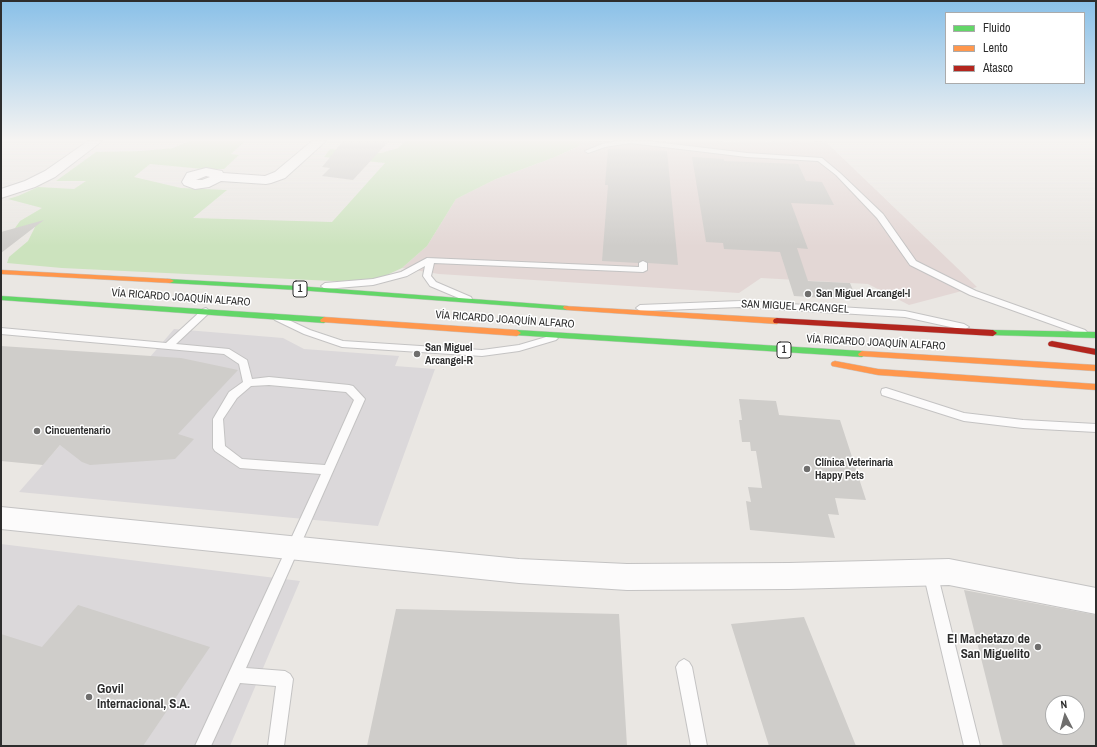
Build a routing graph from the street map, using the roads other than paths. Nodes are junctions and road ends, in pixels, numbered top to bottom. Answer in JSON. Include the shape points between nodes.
{"nodes":[{"id":1,"x":46,"y":176,"type":"edge"},
{"id":2,"x":278,"y":176,"type":"edge"},
{"id":3,"x":840,"y":176,"type":"edge"},
{"id":4,"x":218,"y":177,"type":"dead end"},
{"id":5,"x":1,"y":194,"type":"edge"},
{"id":6,"x":430,"y":260,"type":"junction"},
{"id":7,"x":643,"y":263,"type":"dead end"},
{"id":8,"x":1,"y":272,"type":"edge"},
{"id":9,"x":93,"y":278,"type":"junction"},
{"id":10,"x":59,"y":285,"type":"dead end"},
{"id":11,"x":297,"y":288,"type":"junction"},
{"id":12,"x":5,"y":300,"type":"edge"},
{"id":13,"x":471,"y":300,"type":"junction"},
{"id":14,"x":598,"y":310,"type":"junction"},
{"id":15,"x":206,"y":311,"type":"junction"},
{"id":16,"x":274,"y":316,"type":"junction"},
{"id":17,"x":1,"y":332,"type":"edge"},
{"id":18,"x":990,"y":333,"type":"junction"},
{"id":19,"x":1093,"y":335,"type":"edge"},
{"id":20,"x":561,"y":336,"type":"junction"},
{"id":21,"x":168,"y":346,"type":"junction"},
{"id":22,"x":772,"y":349,"type":"junction"},
{"id":23,"x":1096,"y":352,"type":"edge"},
{"id":24,"x":1096,"y":368,"type":"edge"},
{"id":25,"x":248,"y":383,"type":"junction"},
{"id":26,"x":1096,"y":387,"type":"edge"},
{"id":27,"x":886,"y":392,"type":"dead end"},
{"id":28,"x":1096,"y":428,"type":"edge"},
{"id":29,"x":329,"y":470,"type":"junction"},
{"id":30,"x":1,"y":518,"type":"edge"},
{"id":31,"x":293,"y":549,"type":"junction"},
{"id":32,"x":930,"y":572,"type":"junction"},
{"id":33,"x":1096,"y":600,"type":"edge"},
{"id":34,"x":684,"y":667,"type":"dead end"},
{"id":35,"x":236,"y":675,"type":"junction"},
{"id":36,"x":202,"y":746,"type":"edge"},
{"id":37,"x":276,"y":746,"type":"edge"},
{"id":38,"x":699,"y":746,"type":"edge"},
{"id":39,"x":972,"y":746,"type":"edge"}],
"edges":[{"from":1,"to":5,"type":"street"},
{"from":2,"to":4,"type":"street","via":[[266,180]]},
{"from":3,"to":19,"type":"lane","via":[[880,216],[912,263],[973,293]]},
{"from":6,"to":7,"type":"lane","via":[[643,270]]},
{"from":6,"to":11,"type":"lane","via":[[404,274],[373,282]]},
{"from":6,"to":13,"type":"lane","via":[[428,276],[433,284]]},
{"from":8,"to":9,"type":"main road","name":"VÍA RICARDO JOAQUÍN ALFARO","number":"1"},
{"from":9,"to":10,"type":"main road"},
{"from":9,"to":11,"type":"main road","name":"VÍA RICARDO JOAQUÍN ALFARO","number":"1"},
{"from":11,"to":13,"type":"main road","name":"VÍA RICARDO JOAQUÍN ALFARO","number":"1"},
{"from":12,"to":15,"type":"main road","name":"VÍA RICARDO JOAQUÍN ALFARO","number":"1"},
{"from":13,"to":14,"type":"main road","name":"VÍA RICARDO JOAQUÍN ALFARO","number":"1"},
{"from":14,"to":18,"type":"main road","name":"VÍA RICARDO JOAQUÍN ALFARO","number":"1"},
{"from":14,"to":18,"type":"lane","name":"SAN MIGUEL ARCANGEL","via":[[740,304],[905,314]]},
{"from":15,"to":16,"type":"main road","name":"VÍA RICARDO JOAQUÍN ALFARO","number":"1"},
{"from":15,"to":21,"type":"lane"},
{"from":16,"to":20,"type":"main road","name":"VÍA RICARDO JOAQUÍN ALFARO","number":"1"},
{"from":16,"to":20,"type":"lane","via":[[307,332],[342,344],[482,353],[518,348]]},
{"from":17,"to":21,"type":"lane"},
{"from":18,"to":19,"type":"main road"},
{"from":18,"to":23,"type":"main road"},
{"from":20,"to":22,"type":"main road","name":"VÍA RICARDO JOAQUÍN ALFARO","number":"1"},
{"from":21,"to":25,"type":"lane","via":[[226,351],[244,362]]},
{"from":22,"to":24,"type":"main road","name":"VÍA RICARDO JOAQUÍN ALFARO","number":"1"},
{"from":22,"to":26,"type":"main road","via":[[878,372]]},
{"from":25,"to":29,"type":"lane","via":[[233,395],[218,419],[219,448],[240,463]]},
{"from":25,"to":29,"type":"lane","via":[[268,382],[349,389],[360,399]]},
{"from":27,"to":28,"type":"lane","via":[[964,418]]},
{"from":29,"to":31,"type":"lane"},
{"from":30,"to":31,"type":"street"},
{"from":31,"to":32,"type":"street","via":[[519,571],[627,577]]},
{"from":31,"to":35,"type":"lane"},
{"from":32,"to":33,"type":"street","via":[[948,572]]},
{"from":32,"to":39,"type":"lane"},
{"from":34,"to":38,"type":"lane"},
{"from":35,"to":36,"type":"lane"},
{"from":35,"to":37,"type":"lane","via":[[285,679]]}]}
